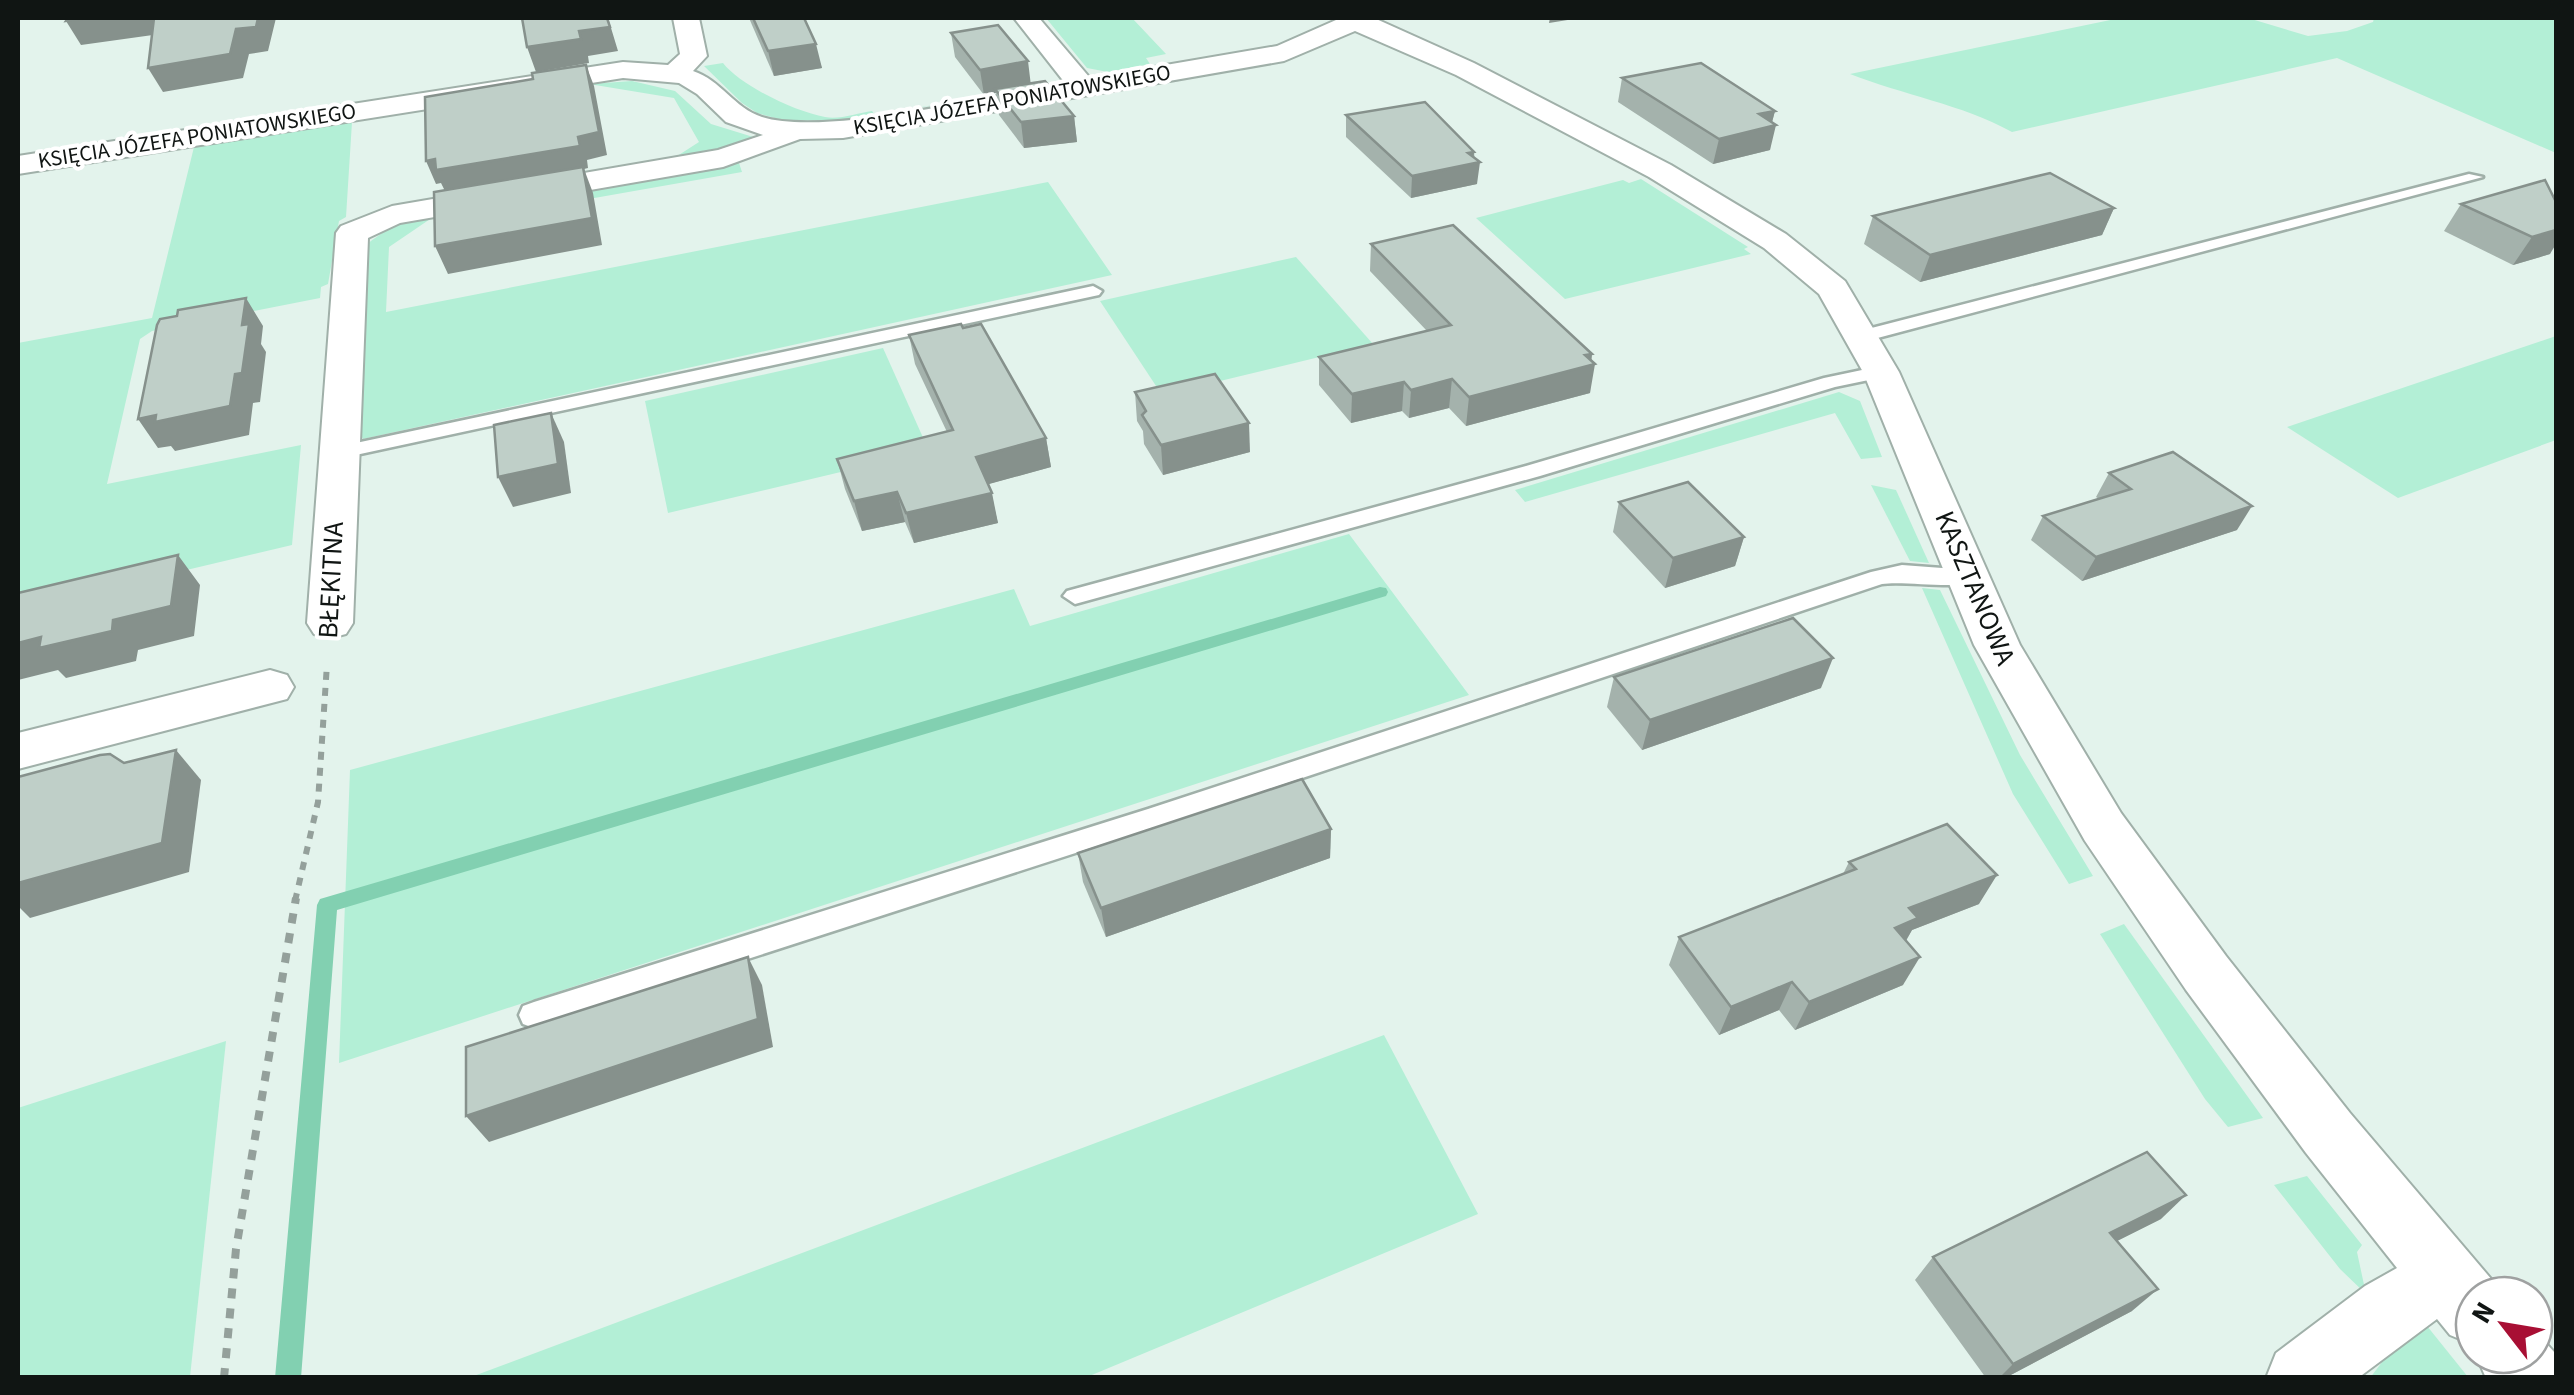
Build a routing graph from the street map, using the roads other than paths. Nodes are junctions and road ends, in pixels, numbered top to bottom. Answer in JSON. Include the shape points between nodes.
{"nodes":[{"id":1,"x":686,"y":18,"type":"edge"},
{"id":2,"x":1026,"y":18,"type":"edge"},
{"id":3,"x":1355,"y":19,"type":"edge"},
{"id":4,"x":674,"y":74,"type":"junction"},
{"id":5,"x":1082,"y":86,"type":"junction"},
{"id":6,"x":795,"y":130,"type":"junction"},
{"id":7,"x":18,"y":164,"type":"edge"},
{"id":8,"x":2475,"y":178,"type":"dead end"},
{"id":9,"x":1093,"y":291,"type":"dead end"},
{"id":10,"x":1872,"y":354,"type":"junction"},
{"id":11,"x":336,"y":453,"type":"junction"},
{"id":12,"x":1969,"y":578,"type":"junction"},
{"id":13,"x":1075,"y":596,"type":"dead end"},
{"id":14,"x":330,"y":623,"type":"road end"},
{"id":15,"x":270,"y":687,"type":"dead end"},
{"id":16,"x":18,"y":751,"type":"edge"},
{"id":17,"x":534,"y":1015,"type":"dead end"},
{"id":18,"x":2454,"y":1287,"type":"edge"},
{"id":19,"x":2454,"y":1295,"type":"edge"},
{"id":20,"x":2301,"y":1378,"type":"edge"}],
"edges":[{"from":1,"to":4,"type":"street","via":[[694,56]]},
{"from":2,"to":5,"type":"street"},
{"from":3,"to":5,"type":"street","name":"KSIĘCIA JÓZEFA PONIATOWSKIEGO","via":[[1284,53]]},
{"from":3,"to":10,"type":"street","name":"KASZTANOWA","via":[[1465,69],[1744,220],[1833,288]]},
{"from":4,"to":6,"type":"street","name":"KSIĘCIA JÓZEFA PONIATOWSKIEGO","via":[[703,85],[743,120]]},
{"from":4,"to":7,"type":"street","name":"KSIĘCIA JÓZEFA PONIATOWSKIEGO","via":[[582,74]]},
{"from":5,"to":6,"type":"street","name":"KSIĘCIA JÓZEFA PONIATOWSKIEGO","via":[[888,123]]},
{"from":6,"to":11,"type":"street","name":"BŁĘKITNA","via":[[724,158],[392,216],[354,230]]},
{"from":8,"to":10,"type":"lane"},
{"from":9,"to":11,"type":"lane"},
{"from":10,"to":12,"type":"street","name":"KASZTANOWA"},
{"from":10,"to":13,"type":"lane","via":[[1830,382]]},
{"from":11,"to":14,"type":"street","name":"BŁĘKITNA"},
{"from":12,"to":17,"type":"lane","via":[[1878,576]]},
{"from":12,"to":18,"type":"street","name":"KASZTANOWA","via":[[2012,674],[2112,840],[2328,1133]]},
{"from":15,"to":16,"type":"street"},
{"from":19,"to":20,"type":"street","via":[[2414,1291]]}]}
